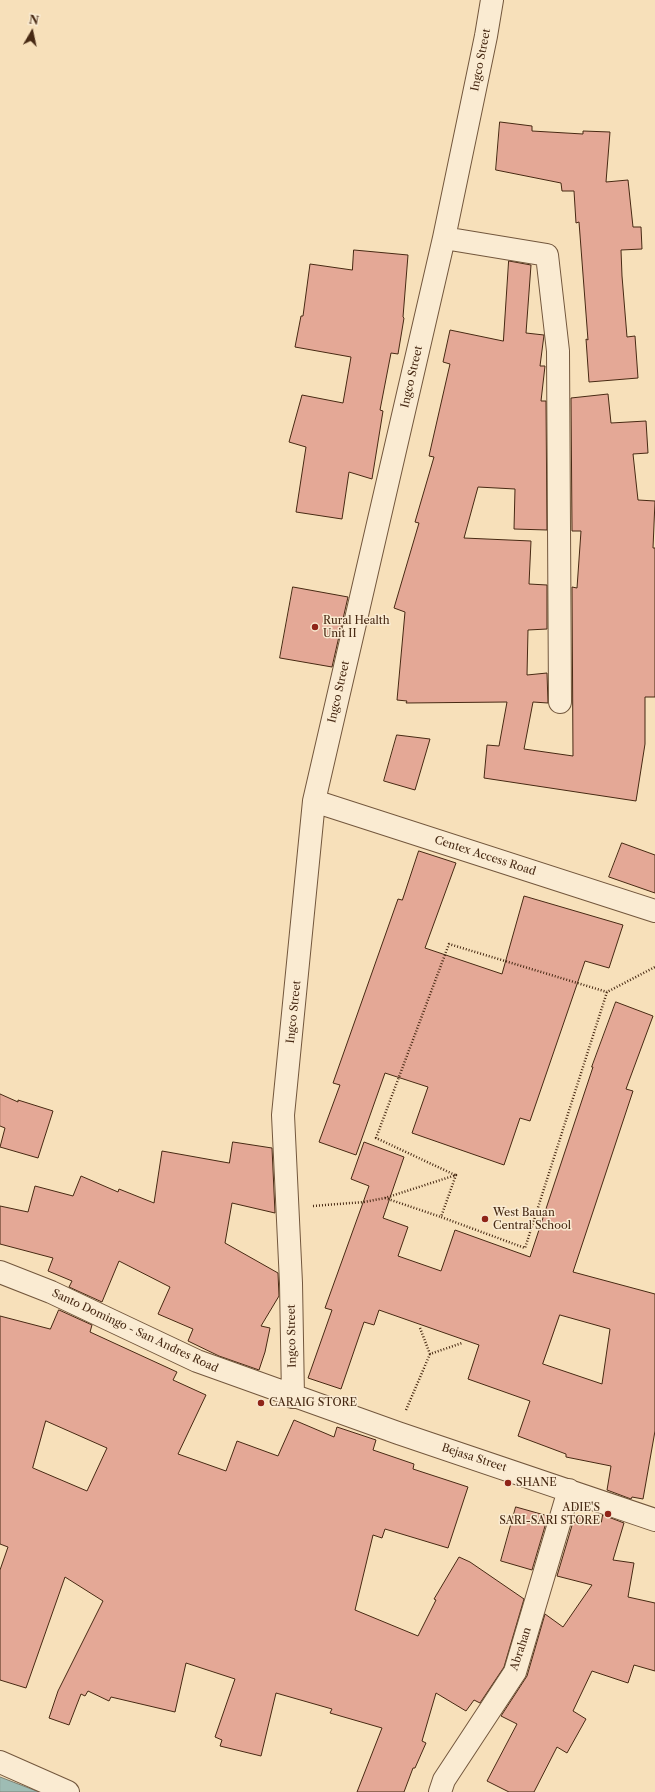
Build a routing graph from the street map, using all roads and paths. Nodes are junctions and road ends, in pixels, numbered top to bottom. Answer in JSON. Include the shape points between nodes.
{"nodes":[{"id":1,"x":492,"y":0,"type":"edge"},
{"id":2,"x":444,"y":238,"type":"junction"},
{"id":3,"x":560,"y":702,"type":"dead end"},
{"id":4,"x":314,"y":801,"type":"junction"},
{"id":5,"x":655,"y":911,"type":"edge"},
{"id":6,"x":655,"y":967,"type":"edge"},
{"id":7,"x":607,"y":992,"type":"junction"},
{"id":8,"x":456,"y":1175,"type":"junction"},
{"id":9,"x":385,"y":1198,"type":"junction"},
{"id":10,"x":287,"y":1208,"type":"junction"},
{"id":11,"x":441,"y":1217,"type":"junction"},
{"id":12,"x":0,"y":1272,"type":"edge"},
{"id":13,"x":420,"y":1328,"type":"dead end"},
{"id":14,"x":462,"y":1344,"type":"dead end"},
{"id":15,"x":430,"y":1354,"type":"junction"},
{"id":16,"x":293,"y":1397,"type":"junction"},
{"id":17,"x":398,"y":1433,"type":"junction"},
{"id":18,"x":569,"y":1490,"type":"junction"},
{"id":19,"x":655,"y":1520,"type":"edge"},
{"id":20,"x":0,"y":1762,"type":"edge"},
{"id":21,"x":68,"y":1792,"type":"edge"},
{"id":22,"x":440,"y":1792,"type":"edge"}],
"edges":[{"from":1,"to":2,"type":"street","name":"Ingco Street"},
{"from":2,"to":3,"type":"street","via":[[547,255],[558,351]]},
{"from":2,"to":4,"type":"street","name":"Ingco Street"},
{"from":4,"to":5,"type":"street","name":"Centex Access Road"},
{"from":4,"to":10,"type":"street","name":"Ingco Street","via":[[283,1115]]},
{"from":6,"to":7,"type":"path"},
{"from":7,"to":8,"type":"path","via":[[449,944],[376,1138]]},
{"from":7,"to":11,"type":"path","via":[[524,1248]]},
{"from":8,"to":9,"type":"path"},
{"from":8,"to":11,"type":"path"},
{"from":9,"to":10,"type":"path"},
{"from":9,"to":11,"type":"path"},
{"from":10,"to":16,"type":"street","name":"Ingco Street"},
{"from":12,"to":16,"type":"street","name":"Santo Domingo - San Andres Road","via":[[51,1292],[198,1362]]},
{"from":13,"to":15,"type":"path"},
{"from":14,"to":15,"type":"path"},
{"from":15,"to":17,"type":"path"},
{"from":16,"to":17,"type":"street","name":"Bejasa Street"},
{"from":17,"to":18,"type":"street","name":"Bejasa Street"},
{"from":18,"to":19,"type":"street","name":"Bejasa Street"},
{"from":18,"to":22,"type":"street","name":"Abrahan","via":[[515,1672],[444,1780]]},
{"from":20,"to":21,"type":"street"}]}
